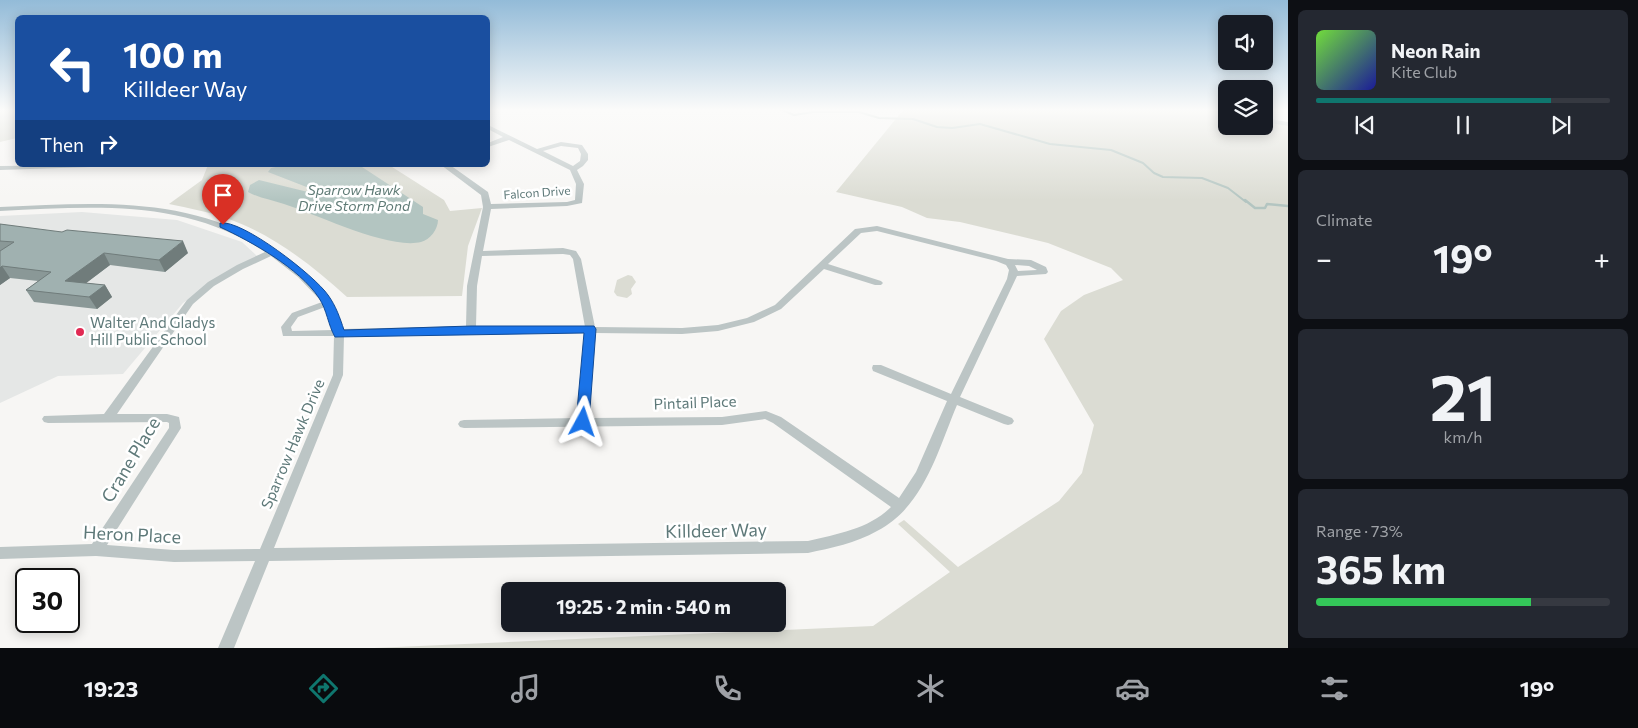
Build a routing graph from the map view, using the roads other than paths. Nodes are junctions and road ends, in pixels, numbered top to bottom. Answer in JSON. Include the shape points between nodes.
{"nodes":[{"id":1,"x":504,"y":139,"type":"edge"},
{"id":2,"x":510,"y":139,"type":"edge"},
{"id":3,"x":490,"y":144,"type":"edge"},
{"id":4,"x":536,"y":151,"type":"junction"},
{"id":5,"x":15,"y":164,"type":"edge"},
{"id":6,"x":10,"y":167,"type":"junction"},
{"id":7,"x":15,"y":167,"type":"edge"},
{"id":8,"x":448,"y":167,"type":"edge"},
{"id":9,"x":0,"y":168,"type":"edge"},
{"id":10,"x":573,"y":169,"type":"junction"},
{"id":11,"x":0,"y":175,"type":"edge"},
{"id":12,"x":488,"y":207,"type":"junction"},
{"id":13,"x":0,"y":209,"type":"edge"},
{"id":14,"x":273,"y":252,"type":"junction"},
{"id":15,"x":477,"y":254,"type":"junction"},
{"id":16,"x":1006,"y":262,"type":"junction"},
{"id":17,"x":820,"y":265,"type":"junction"},
{"id":18,"x":1013,"y":274,"type":"junction"},
{"id":19,"x":878,"y":283,"type":"dead end"},
{"id":20,"x":328,"y":303,"type":"junction"},
{"id":21,"x":590,"y":329,"type":"junction"},
{"id":22,"x":471,"y":330,"type":"junction"},
{"id":23,"x":339,"y":334,"type":"junction"},
{"id":24,"x":877,"y":368,"type":"dead end"},
{"id":25,"x":954,"y":400,"type":"junction"},
{"id":26,"x":48,"y":419,"type":"dead end"},
{"id":27,"x":106,"y":419,"type":"junction"},
{"id":28,"x":583,"y":422,"type":"junction"},
{"id":29,"x":1008,"y":422,"type":"dead end"},
{"id":30,"x":464,"y":424,"type":"dead end"},
{"id":31,"x":900,"y":506,"type":"junction"},
{"id":32,"x":96,"y":550,"type":"junction"},
{"id":33,"x":0,"y":554,"type":"edge"},
{"id":34,"x":263,"y":555,"type":"junction"},
{"id":35,"x":226,"y":648,"type":"edge"}],
"edges":[{"from":1,"to":3,"type":"street"},
{"from":2,"to":4,"type":"street","name":"Falcon Drive"},
{"from":4,"to":10,"type":"street","name":"Falcon Drive"},
{"from":4,"to":10,"type":"street","via":[[561,144],[580,146],[586,159]]},
{"from":5,"to":6,"type":"street"},
{"from":6,"to":7,"type":"street"},
{"from":6,"to":9,"type":"street"},
{"from":6,"to":11,"type":"street"},
{"from":8,"to":12,"type":"street","via":[[485,194]]},
{"from":10,"to":12,"type":"street","name":"Falcon Drive","via":[[581,190],[575,202]]},
{"from":12,"to":15,"type":"street"},
{"from":13,"to":14,"type":"street","name":"Sparrow Hawk Drive","via":[[140,207],[192,214],[248,236]]},
{"from":14,"to":20,"type":"street","name":"Sparrow Hawk Drive","via":[[300,272]]},
{"from":14,"to":27,"type":"street","via":[[218,280],[190,302]]},
{"from":15,"to":21,"type":"street","via":[[574,253]]},
{"from":15,"to":22,"type":"street"},
{"from":16,"to":17,"type":"street","via":[[877,228],[858,231]]},
{"from":16,"to":18,"type":"street","via":[[1014,270]]},
{"from":16,"to":18,"type":"street","via":[[1031,262],[1043,269],[1039,273]]},
{"from":17,"to":19,"type":"street"},
{"from":17,"to":21,"type":"street","via":[[778,307],[750,320],[718,328],[682,331]]},
{"from":18,"to":25,"type":"street","name":"Killdeer Way"},
{"from":20,"to":23,"type":"street","name":"Sparrow Hawk Drive"},
{"from":20,"to":23,"type":"street","via":[[295,316],[285,331],[290,335]]},
{"from":21,"to":22,"type":"street"},
{"from":21,"to":28,"type":"street"},
{"from":22,"to":23,"type":"street"},
{"from":23,"to":34,"type":"street","name":"Sparrow Hawk Drive","via":[[338,375]]},
{"from":24,"to":25,"type":"street"},
{"from":25,"to":29,"type":"street"},
{"from":25,"to":31,"type":"street","name":"Killdeer Way","via":[[916,488]]},
{"from":26,"to":27,"type":"street","name":"Crane Place"},
{"from":27,"to":32,"type":"street","name":"Crane Place","via":[[167,418],[175,420],[175,428]]},
{"from":28,"to":30,"type":"street","name":"Pintail Place"},
{"from":28,"to":31,"type":"street","name":"Pintail Place","via":[[722,421],[766,416],[777,420]]},
{"from":31,"to":34,"type":"street","name":"Killdeer Way","via":[[875,526],[852,537],[808,547]]},
{"from":32,"to":33,"type":"street","name":"Heron Place"},
{"from":32,"to":34,"type":"street","name":"Heron Place","via":[[174,556]]},
{"from":34,"to":35,"type":"street","name":"Sparrow Hawk Drive"}]}
